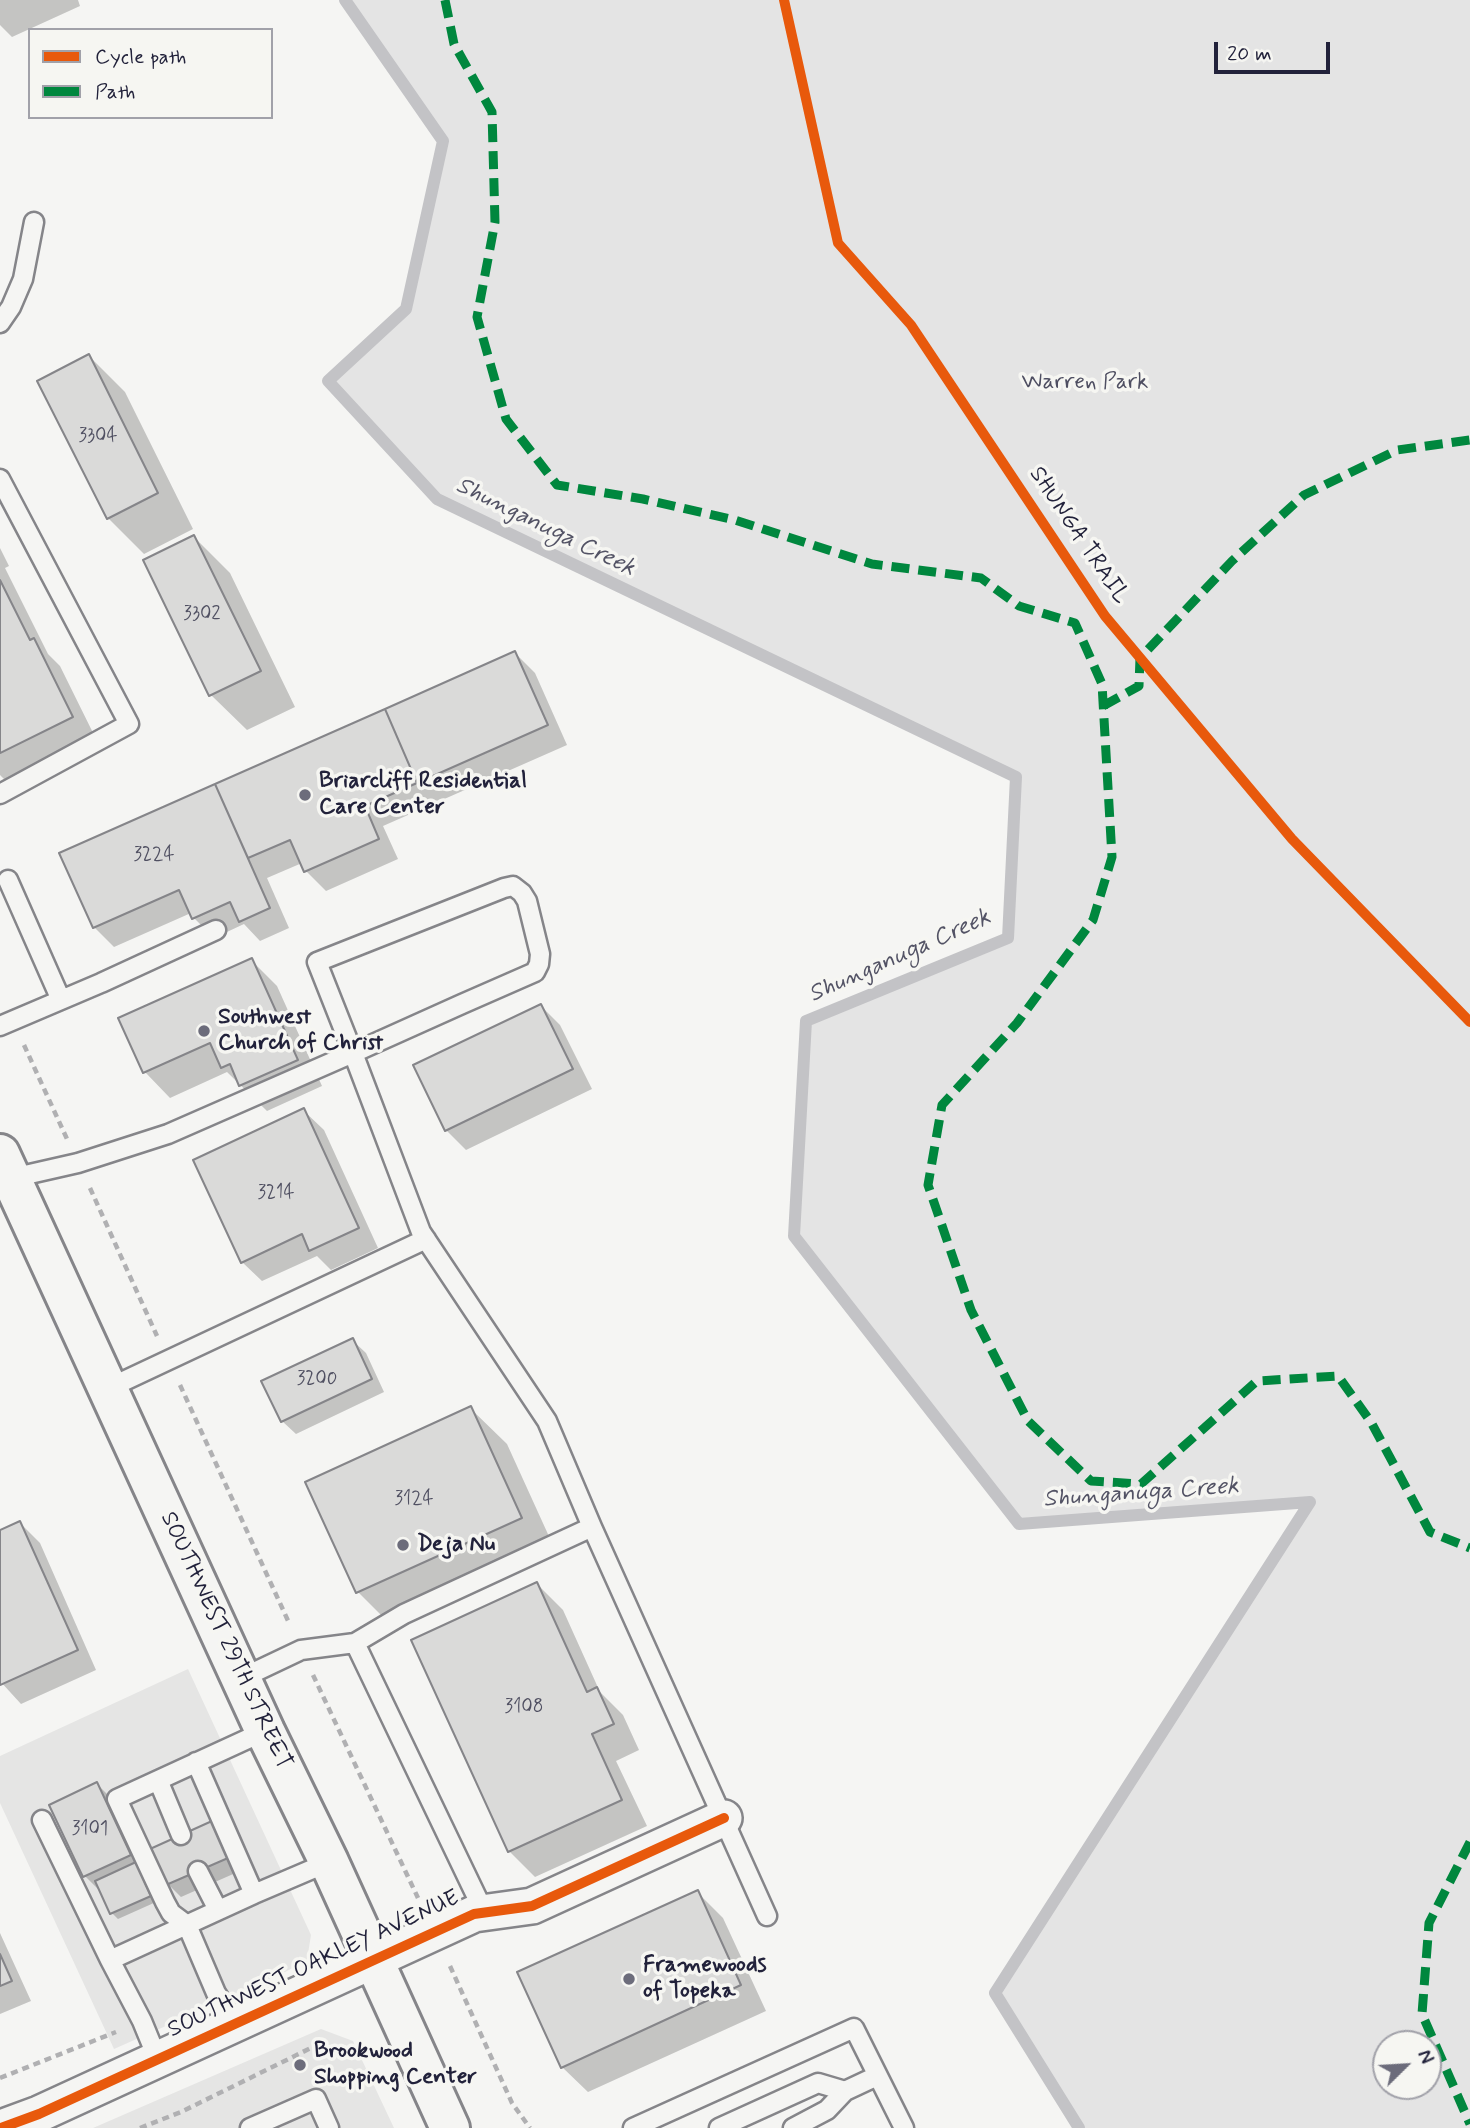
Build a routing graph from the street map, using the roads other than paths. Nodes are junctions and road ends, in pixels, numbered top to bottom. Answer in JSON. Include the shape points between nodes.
{"nodes":[{"id":1,"x":34,"y":222,"type":"dead end"},
{"id":2,"x":0,"y":323,"type":"edge"},
{"id":3,"x":0,"y":479,"type":"edge"},
{"id":4,"x":0,"y":794,"type":"edge"},
{"id":5,"x":8,"y":880,"type":"dead end"},
{"id":6,"x":216,"y":930,"type":"dead end"},
{"id":7,"x":61,"y":1000,"type":"junction"},
{"id":8,"x":6,"y":1023,"type":"edge"},
{"id":9,"x":353,"y":1053,"type":"junction"},
{"id":10,"x":6,"y":1166,"type":"edge"},
{"id":11,"x":426,"y":1240,"type":"junction"},
{"id":12,"x":109,"y":1388,"type":"junction"},
{"id":13,"x":592,"y":1527,"type":"junction"},
{"id":14,"x":355,"y":1643,"type":"junction"},
{"id":15,"x":242,"y":1678,"type":"junction"},
{"id":16,"x":265,"y":1731,"type":"junction"},
{"id":17,"x":196,"y":1762,"type":"junction"},
{"id":18,"x":158,"y":1780,"type":"junction"},
{"id":19,"x":724,"y":1818,"type":"junction"},
{"id":20,"x":41,"y":1819,"type":"dead end"},
{"id":21,"x":181,"y":1835,"type":"dead end"},
{"id":22,"x":329,"y":1862,"type":"junction"},
{"id":23,"x":198,"y":1871,"type":"dead end"},
{"id":24,"x":254,"y":1894,"type":"junction"},
{"id":25,"x":218,"y":1910,"type":"junction"},
{"id":26,"x":484,"y":1912,"type":"junction"},
{"id":27,"x":767,"y":1916,"type":"dead end"},
{"id":28,"x":187,"y":1925,"type":"junction"},
{"id":29,"x":374,"y":1959,"type":"junction"},
{"id":30,"x":110,"y":1960,"type":"junction"},
{"id":31,"x":236,"y":2024,"type":"junction"},
{"id":32,"x":158,"y":2060,"type":"junction"},
{"id":33,"x":877,"y":2076,"type":"junction"},
{"id":34,"x":845,"y":2091,"type":"junction"},
{"id":35,"x":42,"y":2121,"type":"edge"},
{"id":36,"x":1,"y":2128,"type":"edge"},
{"id":37,"x":250,"y":2128,"type":"edge"},
{"id":38,"x":329,"y":2128,"type":"edge"},
{"id":39,"x":450,"y":2128,"type":"edge"},
{"id":40,"x":632,"y":2128,"type":"edge"},
{"id":41,"x":719,"y":2128,"type":"edge"},
{"id":42,"x":793,"y":2128,"type":"edge"},
{"id":43,"x":904,"y":2128,"type":"edge"}],
"edges":[{"from":1,"to":2,"type":"lane","via":[[23,279]]},
{"from":3,"to":4,"type":"lane","via":[[129,724]]},
{"from":5,"to":7,"type":"lane"},
{"from":6,"to":7,"type":"lane"},
{"from":7,"to":8,"type":"lane"},
{"from":9,"to":9,"type":"lane","via":[[317,962],[513,886],[527,901],[540,954],[535,972]]},
{"from":9,"to":10,"type":"lane","via":[[168,1134],[78,1163]]},
{"from":9,"to":11,"type":"lane"},
{"from":10,"to":12,"type":"main road","name":"SOUTHWEST 29TH STREET"},
{"from":11,"to":12,"type":"lane"},
{"from":11,"to":13,"type":"lane","via":[[547,1421]]},
{"from":12,"to":15,"type":"main road","name":"SOUTHWEST 29TH STREET"},
{"from":13,"to":14,"type":"lane","via":[[404,1615]]},
{"from":13,"to":19,"type":"lane"},
{"from":14,"to":15,"type":"lane","via":[[301,1650]]},
{"from":14,"to":26,"type":"lane"},
{"from":15,"to":16,"type":"main road","name":"SOUTHWEST 29TH STREET"},
{"from":16,"to":17,"type":"lane"},
{"from":16,"to":22,"type":"main road","name":"SOUTHWEST 29TH STREET"},
{"from":17,"to":18,"type":"lane"},
{"from":17,"to":24,"type":"lane"},
{"from":18,"to":21,"type":"lane"},
{"from":18,"to":28,"type":"lane","via":[[117,1799],[165,1902]]},
{"from":19,"to":26,"type":"street","name":"SOUTHWEST OAKLEY AVENUE","via":[[532,1906]]},
{"from":19,"to":27,"type":"lane"},
{"from":20,"to":30,"type":"lane"},
{"from":22,"to":24,"type":"lane"},
{"from":22,"to":29,"type":"main road","name":"SOUTHWEST 29TH STREET"},
{"from":23,"to":25,"type":"lane"},
{"from":24,"to":25,"type":"lane"},
{"from":25,"to":28,"type":"lane"},
{"from":26,"to":29,"type":"street","name":"SOUTHWEST OAKLEY AVENUE"},
{"from":28,"to":30,"type":"lane"},
{"from":28,"to":31,"type":"lane","via":[[216,1993]]},
{"from":29,"to":31,"type":"street","name":"SOUTHWEST OAKLEY AVENUE"},
{"from":29,"to":39,"type":"main road","name":"SOUTHWEST 29TH STREET"},
{"from":30,"to":32,"type":"lane"},
{"from":31,"to":32,"type":"street","name":"SOUTHWEST OAKLEY AVENUE"},
{"from":32,"to":35,"type":"street","name":"SOUTHWEST OAKLEY AVENUE"},
{"from":33,"to":34,"type":"lane"},
{"from":33,"to":40,"type":"lane","via":[[854,2028]]},
{"from":33,"to":43,"type":"lane"},
{"from":34,"to":41,"type":"lane","via":[[818,2083]]},
{"from":34,"to":42,"type":"lane","via":[[827,2110]]},
{"from":35,"to":36,"type":"street","name":"SOUTHWEST OAKLEY AVENUE"},
{"from":37,"to":38,"type":"lane","via":[[316,2099]]}]}
